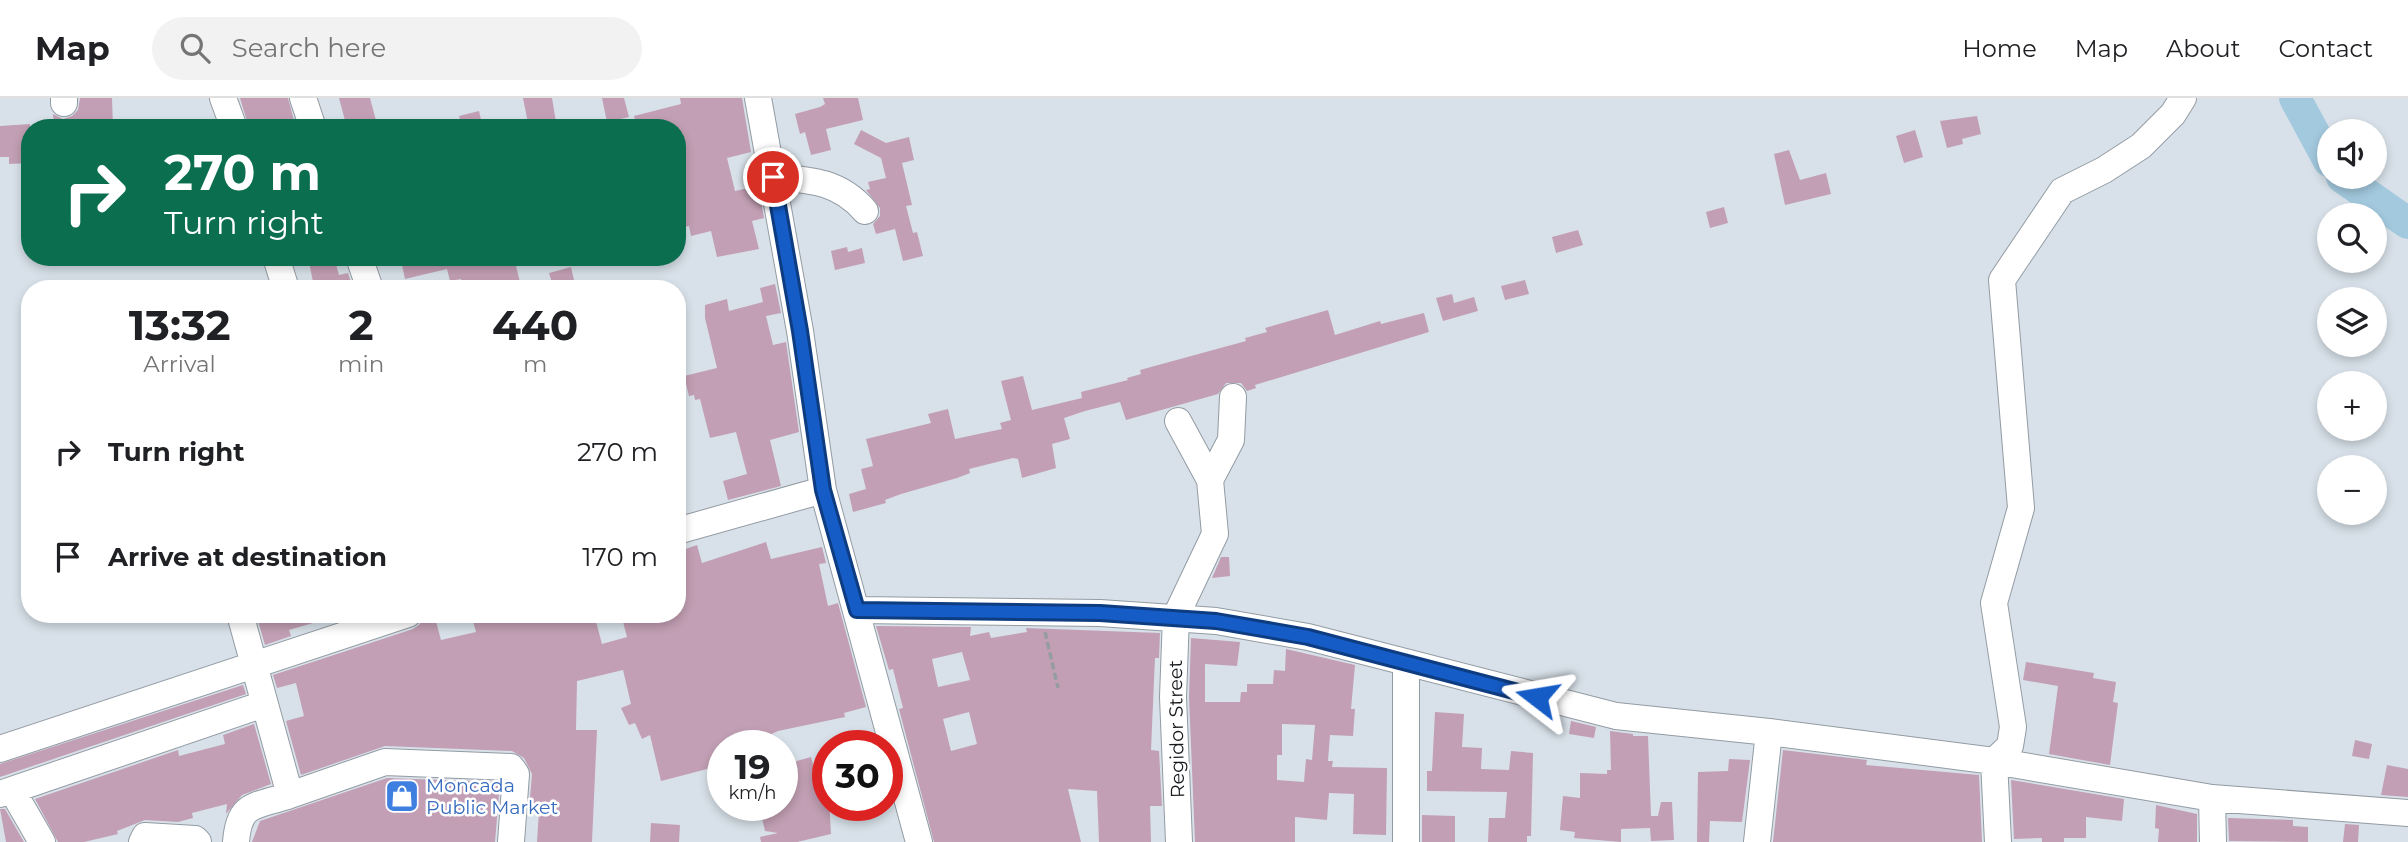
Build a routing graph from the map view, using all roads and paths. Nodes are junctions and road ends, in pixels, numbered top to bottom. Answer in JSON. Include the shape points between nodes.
{"nodes":[{"id":1,"x":223,"y":98,"type":"edge"},
{"id":2,"x":303,"y":98,"type":"edge"},
{"id":3,"x":758,"y":98,"type":"edge"},
{"id":4,"x":2183,"y":98,"type":"edge"},
{"id":5,"x":231,"y":119,"type":"edge"},
{"id":6,"x":310,"y":119,"type":"edge"},
{"id":7,"x":773,"y":177,"type":"junction"},
{"id":8,"x":865,"y":211,"type":"dead end"},
{"id":9,"x":1233,"y":397,"type":"dead end"},
{"id":10,"x":1178,"y":421,"type":"dead end"},
{"id":11,"x":1210,"y":481,"type":"junction"},
{"id":12,"x":823,"y":490,"type":"junction"},
{"id":13,"x":686,"y":528,"type":"edge"},
{"id":14,"x":857,"y":610,"type":"junction"},
{"id":15,"x":1041,"y":613,"type":"junction"},
{"id":16,"x":1176,"y":616,"type":"junction"},
{"id":17,"x":242,"y":623,"type":"edge"},
{"id":18,"x":380,"y":623,"type":"edge"},
{"id":19,"x":252,"y":664,"type":"junction"},
{"id":20,"x":1406,"y":664,"type":"junction"},
{"id":21,"x":1058,"y":688,"type":"dead end"},
{"id":22,"x":264,"y":704,"type":"junction"},
{"id":23,"x":1769,"y":732,"type":"junction"},
{"id":24,"x":0,"y":749,"type":"edge"},
{"id":25,"x":1994,"y":761,"type":"junction"},
{"id":26,"x":6,"y":792,"type":"edge"},
{"id":27,"x":290,"y":795,"type":"junction"},
{"id":28,"x":2212,"y":798,"type":"junction"},
{"id":29,"x":2408,"y":813,"type":"edge"},
{"id":30,"x":196,"y":840,"type":"edge"},
{"id":31,"x":42,"y":842,"type":"edge"},
{"id":32,"x":142,"y":842,"type":"edge"},
{"id":33,"x":236,"y":842,"type":"edge"},
{"id":34,"x":512,"y":842,"type":"edge"},
{"id":35,"x":919,"y":842,"type":"edge"},
{"id":36,"x":1179,"y":842,"type":"edge"},
{"id":37,"x":1406,"y":842,"type":"edge"},
{"id":38,"x":1757,"y":842,"type":"edge"},
{"id":39,"x":1998,"y":842,"type":"edge"},
{"id":40,"x":2213,"y":842,"type":"edge"}],
"edges":[{"from":1,"to":5,"type":"street"},
{"from":2,"to":6,"type":"street"},
{"from":3,"to":7,"type":"street"},
{"from":4,"to":25,"type":"street","via":[[2141,146],[2062,191],[2002,280],[2021,508],[1994,603],[2013,727],[2010,746]]},
{"from":7,"to":8,"type":"street","via":[[825,183],[853,197]]},
{"from":7,"to":12,"type":"street"},
{"from":9,"to":11,"type":"street","via":[[1231,440]]},
{"from":10,"to":11,"type":"street"},
{"from":11,"to":16,"type":"street","via":[[1215,534]]},
{"from":12,"to":13,"type":"street"},
{"from":12,"to":14,"type":"street"},
{"from":14,"to":15,"type":"street"},
{"from":14,"to":35,"type":"street"},
{"from":15,"to":16,"type":"street"},
{"from":15,"to":21,"type":"path"},
{"from":16,"to":20,"type":"street","via":[[1308,637]]},
{"from":16,"to":36,"type":"street","name":"Regidor Street","via":[[1173,697]]},
{"from":17,"to":19,"type":"street"},
{"from":18,"to":19,"type":"street"},
{"from":19,"to":22,"type":"street"},
{"from":19,"to":24,"type":"street"},
{"from":20,"to":23,"type":"street","via":[[1616,716]]},
{"from":20,"to":37,"type":"street"},
{"from":22,"to":26,"type":"street"},
{"from":22,"to":27,"type":"street"},
{"from":23,"to":25,"type":"street"},
{"from":23,"to":38,"type":"street"},
{"from":25,"to":28,"type":"street"},
{"from":25,"to":39,"type":"street"},
{"from":26,"to":31,"type":"street"},
{"from":27,"to":33,"type":"street","via":[[244,810],[237,822]]},
{"from":27,"to":34,"type":"street","via":[[384,762],[511,767],[516,774]]},
{"from":28,"to":29,"type":"street"},
{"from":28,"to":40,"type":"street"},
{"from":30,"to":32,"type":"street","via":[[145,836]]}]}
